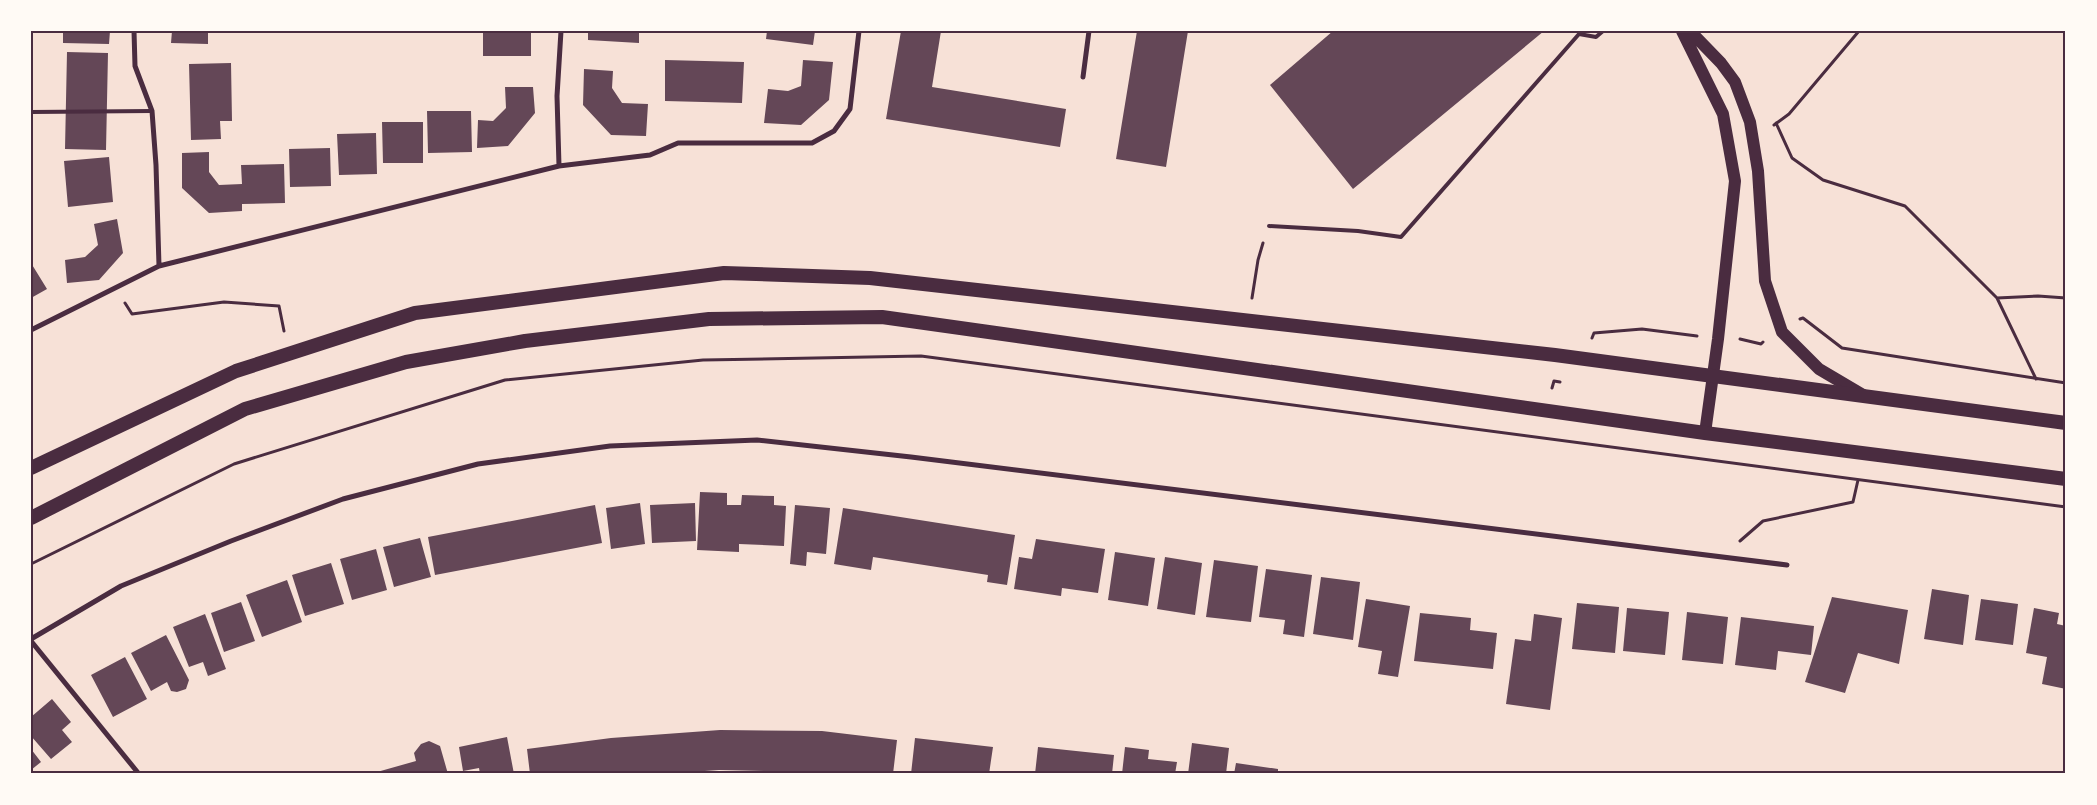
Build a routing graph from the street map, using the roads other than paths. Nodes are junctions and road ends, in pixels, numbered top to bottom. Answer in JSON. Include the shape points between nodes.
{"nodes":[{"id":1,"x":134,"y":31,"type":"edge"},
{"id":2,"x":561,"y":31,"type":"edge"},
{"id":3,"x":859,"y":31,"type":"edge"},
{"id":4,"x":1090,"y":31,"type":"edge"},
{"id":5,"x":1603,"y":31,"type":"edge"},
{"id":6,"x":1682,"y":31,"type":"edge"},
{"id":7,"x":1690,"y":31,"type":"edge"},
{"id":8,"x":1579,"y":33,"type":"edge"},
{"id":9,"x":1084,"y":77,"type":"dead end"},
{"id":10,"x":152,"y":111,"type":"junction"},
{"id":11,"x":31,"y":112,"type":"edge"},
{"id":12,"x":559,"y":166,"type":"junction"},
{"id":13,"x":1269,"y":226,"type":"dead end"},
{"id":14,"x":159,"y":266,"type":"junction"},
{"id":15,"x":31,"y":330,"type":"edge"},
{"id":16,"x":1713,"y":377,"type":"junction"},
{"id":17,"x":1864,"y":396,"type":"junction"},
{"id":18,"x":2066,"y":423,"type":"edge"},
{"id":19,"x":1705,"y":433,"type":"junction"},
{"id":20,"x":31,"y":468,"type":"edge"},
{"id":21,"x":2066,"y":479,"type":"edge"},
{"id":22,"x":31,"y":518,"type":"edge"},
{"id":23,"x":1787,"y":565,"type":"dead end"},
{"id":24,"x":31,"y":640,"type":"edge"},
{"id":25,"x":140,"y":774,"type":"edge"}],
"edges":[{"from":1,"to":10,"type":"street","via":[[135,66]]},
{"from":2,"to":12,"type":"street","via":[[557,96]]},
{"from":3,"to":12,"type":"street","via":[[850,108],[834,131],[812,143],[678,143],[650,155]]},
{"from":4,"to":9,"type":"street"},
{"from":5,"to":8,"type":"lane","via":[[1596,37]]},
{"from":6,"to":16,"type":"main road","via":[[1723,114],[1735,181]]},
{"from":7,"to":17,"type":"main road","via":[[1722,63],[1735,82],[1750,122],[1758,171],[1765,281],[1782,332],[1819,369]]},
{"from":8,"to":13,"type":"lane","via":[[1401,238],[1358,231]]},
{"from":10,"to":11,"type":"lane"},
{"from":10,"to":14,"type":"street"},
{"from":12,"to":14,"type":"street"},
{"from":14,"to":15,"type":"street"},
{"from":16,"to":17,"type":"highway"},
{"from":16,"to":19,"type":"main road"},
{"from":16,"to":20,"type":"highway","via":[[1555,355],[870,278],[724,273],[414,313],[236,371]]},
{"from":17,"to":18,"type":"highway"},
{"from":19,"to":21,"type":"highway"},
{"from":19,"to":22,"type":"highway","via":[[882,317],[709,319],[526,341],[387,367],[245,409]]},
{"from":23,"to":24,"type":"street","via":[[757,440],[610,446],[478,464],[343,499],[121,586]]},
{"from":24,"to":25,"type":"street"}]}
